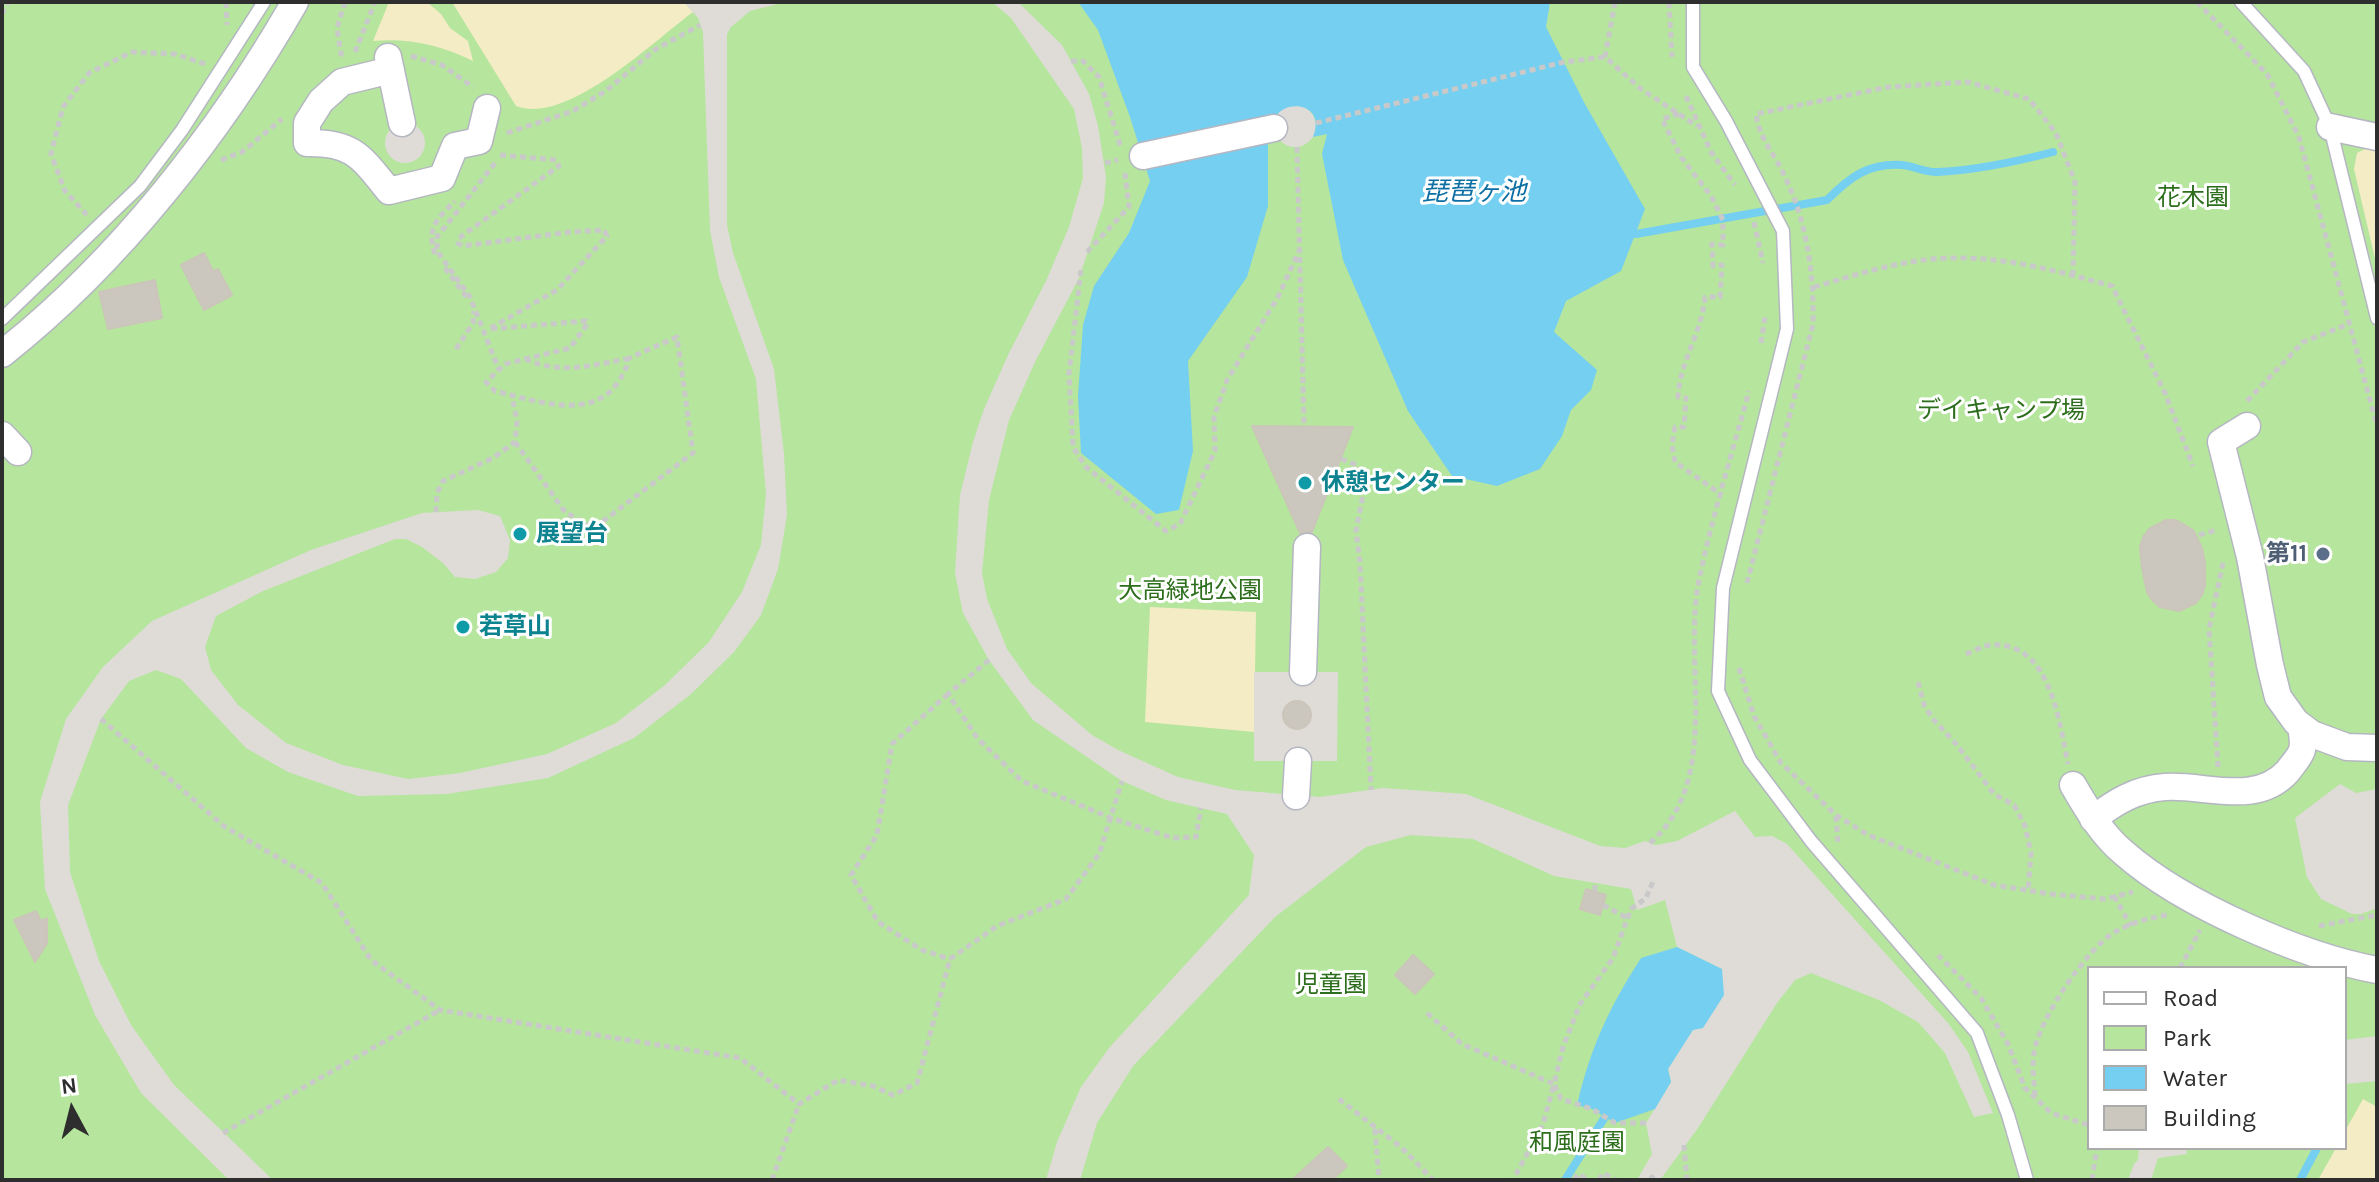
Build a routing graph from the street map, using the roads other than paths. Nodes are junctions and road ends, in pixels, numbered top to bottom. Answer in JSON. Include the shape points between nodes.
{"nodes":[{"id":1,"x":295,"y":2,"type":"edge"},
{"id":2,"x":1693,"y":2,"type":"edge"},
{"id":3,"x":2241,"y":2,"type":"edge"},
{"id":4,"x":259,"y":5,"type":"edge"},
{"id":5,"x":487,"y":108,"type":"road end"},
{"id":6,"x":402,"y":123,"type":"dead end"},
{"id":7,"x":2330,"y":127,"type":"junction"},
{"id":8,"x":1274,"y":128,"type":"dead end"},
{"id":9,"x":2377,"y":137,"type":"edge"},
{"id":10,"x":1143,"y":156,"type":"dead end"},
{"id":11,"x":2377,"y":318,"type":"edge"},
{"id":12,"x":2,"y":319,"type":"edge"},
{"id":13,"x":2,"y":354,"type":"edge"},
{"id":14,"x":2247,"y":426,"type":"road end"},
{"id":15,"x":1307,"y":547,"type":"dead end"},
{"id":16,"x":1303,"y":672,"type":"dead end"},
{"id":17,"x":2301,"y":726,"type":"junction"},
{"id":18,"x":2377,"y":748,"type":"edge"},
{"id":19,"x":1298,"y":761,"type":"dead end"},
{"id":20,"x":2073,"y":785,"type":"road end"},
{"id":21,"x":1296,"y":796,"type":"dead end"},
{"id":22,"x":2093,"y":819,"type":"junction"},
{"id":23,"x":2377,"y":970,"type":"edge"},
{"id":24,"x":2027,"y":1180,"type":"edge"}],
"edges":[{"from":1,"to":13,"type":"street","via":[[176,179],[76,287]]},
{"from":2,"to":24,"type":"lane","via":[[1693,67],[1783,231],[1787,329],[1723,588],[1718,691],[1750,760],[1802,829],[1977,1033]]},
{"from":3,"to":7,"type":"lane","via":[[2304,71]]},
{"from":4,"to":12,"type":"lane","via":[[190,119],[140,186]]},
{"from":5,"to":6,"type":"street","via":[[479,141],[455,146],[442,178],[389,191],[357,152],[307,143],[307,123],[321,101],[342,82],[390,64]]},
{"from":7,"to":9,"type":"street"},
{"from":7,"to":11,"type":"lane"},
{"from":8,"to":10,"type":"street"},
{"from":14,"to":17,"type":"street","via":[[2221,442],[2278,697]]},
{"from":15,"to":16,"type":"street"},
{"from":17,"to":18,"type":"street","via":[[2328,742]]},
{"from":17,"to":22,"type":"street","via":[[2302,750],[2282,777],[2265,787],[2243,792],[2164,787],[2136,792]]},
{"from":19,"to":21,"type":"street"},
{"from":20,"to":22,"type":"street"},
{"from":22,"to":23,"type":"street","via":[[2122,852],[2211,908],[2304,950]]}]}
